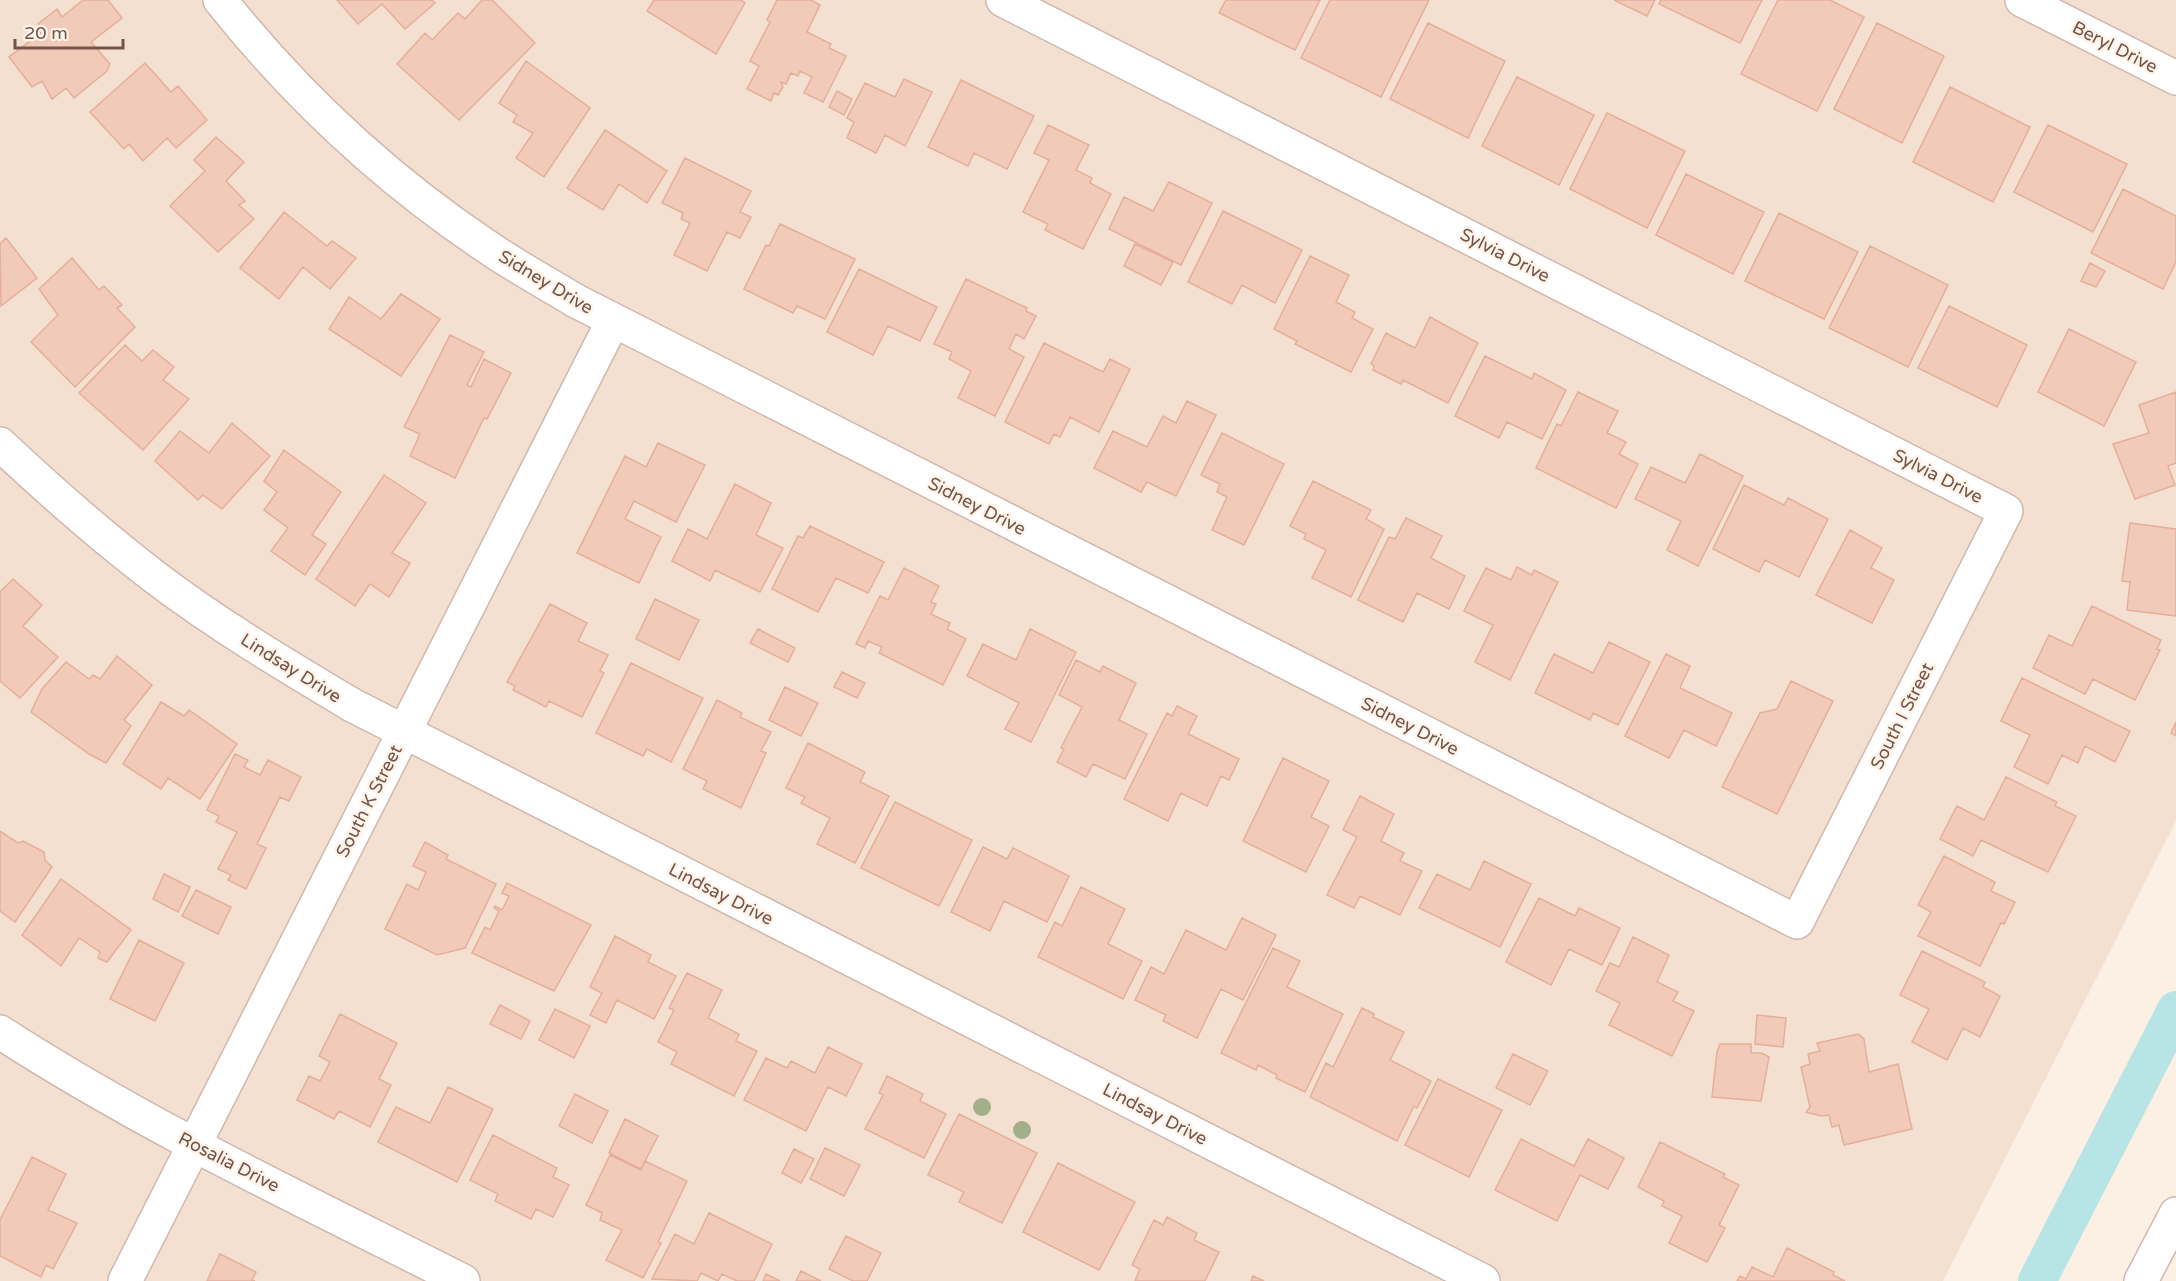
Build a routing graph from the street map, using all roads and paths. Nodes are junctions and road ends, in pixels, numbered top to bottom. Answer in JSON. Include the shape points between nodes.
{"nodes":[{"id":1,"x":220,"y":0,"type":"edge"},
{"id":2,"x":1003,"y":0,"type":"edge"},
{"id":3,"x":2022,"y":0,"type":"edge"},
{"id":4,"x":2176,"y":78,"type":"edge"},
{"id":5,"x":613,"y":321,"type":"junction"},
{"id":6,"x":0,"y":444,"type":"edge"},
{"id":7,"x":2006,"y":511,"type":"joint"},
{"id":8,"x":404,"y":733,"type":"junction"},
{"id":9,"x":1797,"y":922,"type":"joint"},
{"id":10,"x":0,"y":1032,"type":"edge"},
{"id":11,"x":195,"y":1144,"type":"junction"},
{"id":12,"x":2176,"y":1214,"type":"edge"},
{"id":13,"x":125,"y":1281,"type":"edge"},
{"id":14,"x":464,"y":1281,"type":"edge"},
{"id":15,"x":1483,"y":1281,"type":"edge"},
{"id":16,"x":2141,"y":1281,"type":"edge"}],
"edges":[{"from":1,"to":5,"type":"street","name":"Sidney Drive","via":[[250,38],[323,115],[401,184],[486,246]]},
{"from":2,"to":7,"type":"street","name":"Sylvia Drive"},
{"from":3,"to":4,"type":"street","name":"Beryl Drive"},
{"from":5,"to":8,"type":"street","name":"South K Street"},
{"from":5,"to":9,"type":"street","name":"Sidney Drive"},
{"from":6,"to":8,"type":"street","name":"Lindsay Drive","via":[[67,506],[157,579],[253,646]]},
{"from":7,"to":9,"type":"street","name":"South I Street"},
{"from":8,"to":11,"type":"street","name":"South K Street"},
{"from":8,"to":15,"type":"street","name":"Lindsay Drive"},
{"from":10,"to":11,"type":"street","name":"Rosalia Drive","via":[[96,1091]]},
{"from":11,"to":13,"type":"street","name":"South K Street"},
{"from":11,"to":14,"type":"street","name":"Rosalia Drive"},
{"from":12,"to":16,"type":"street"}]}
